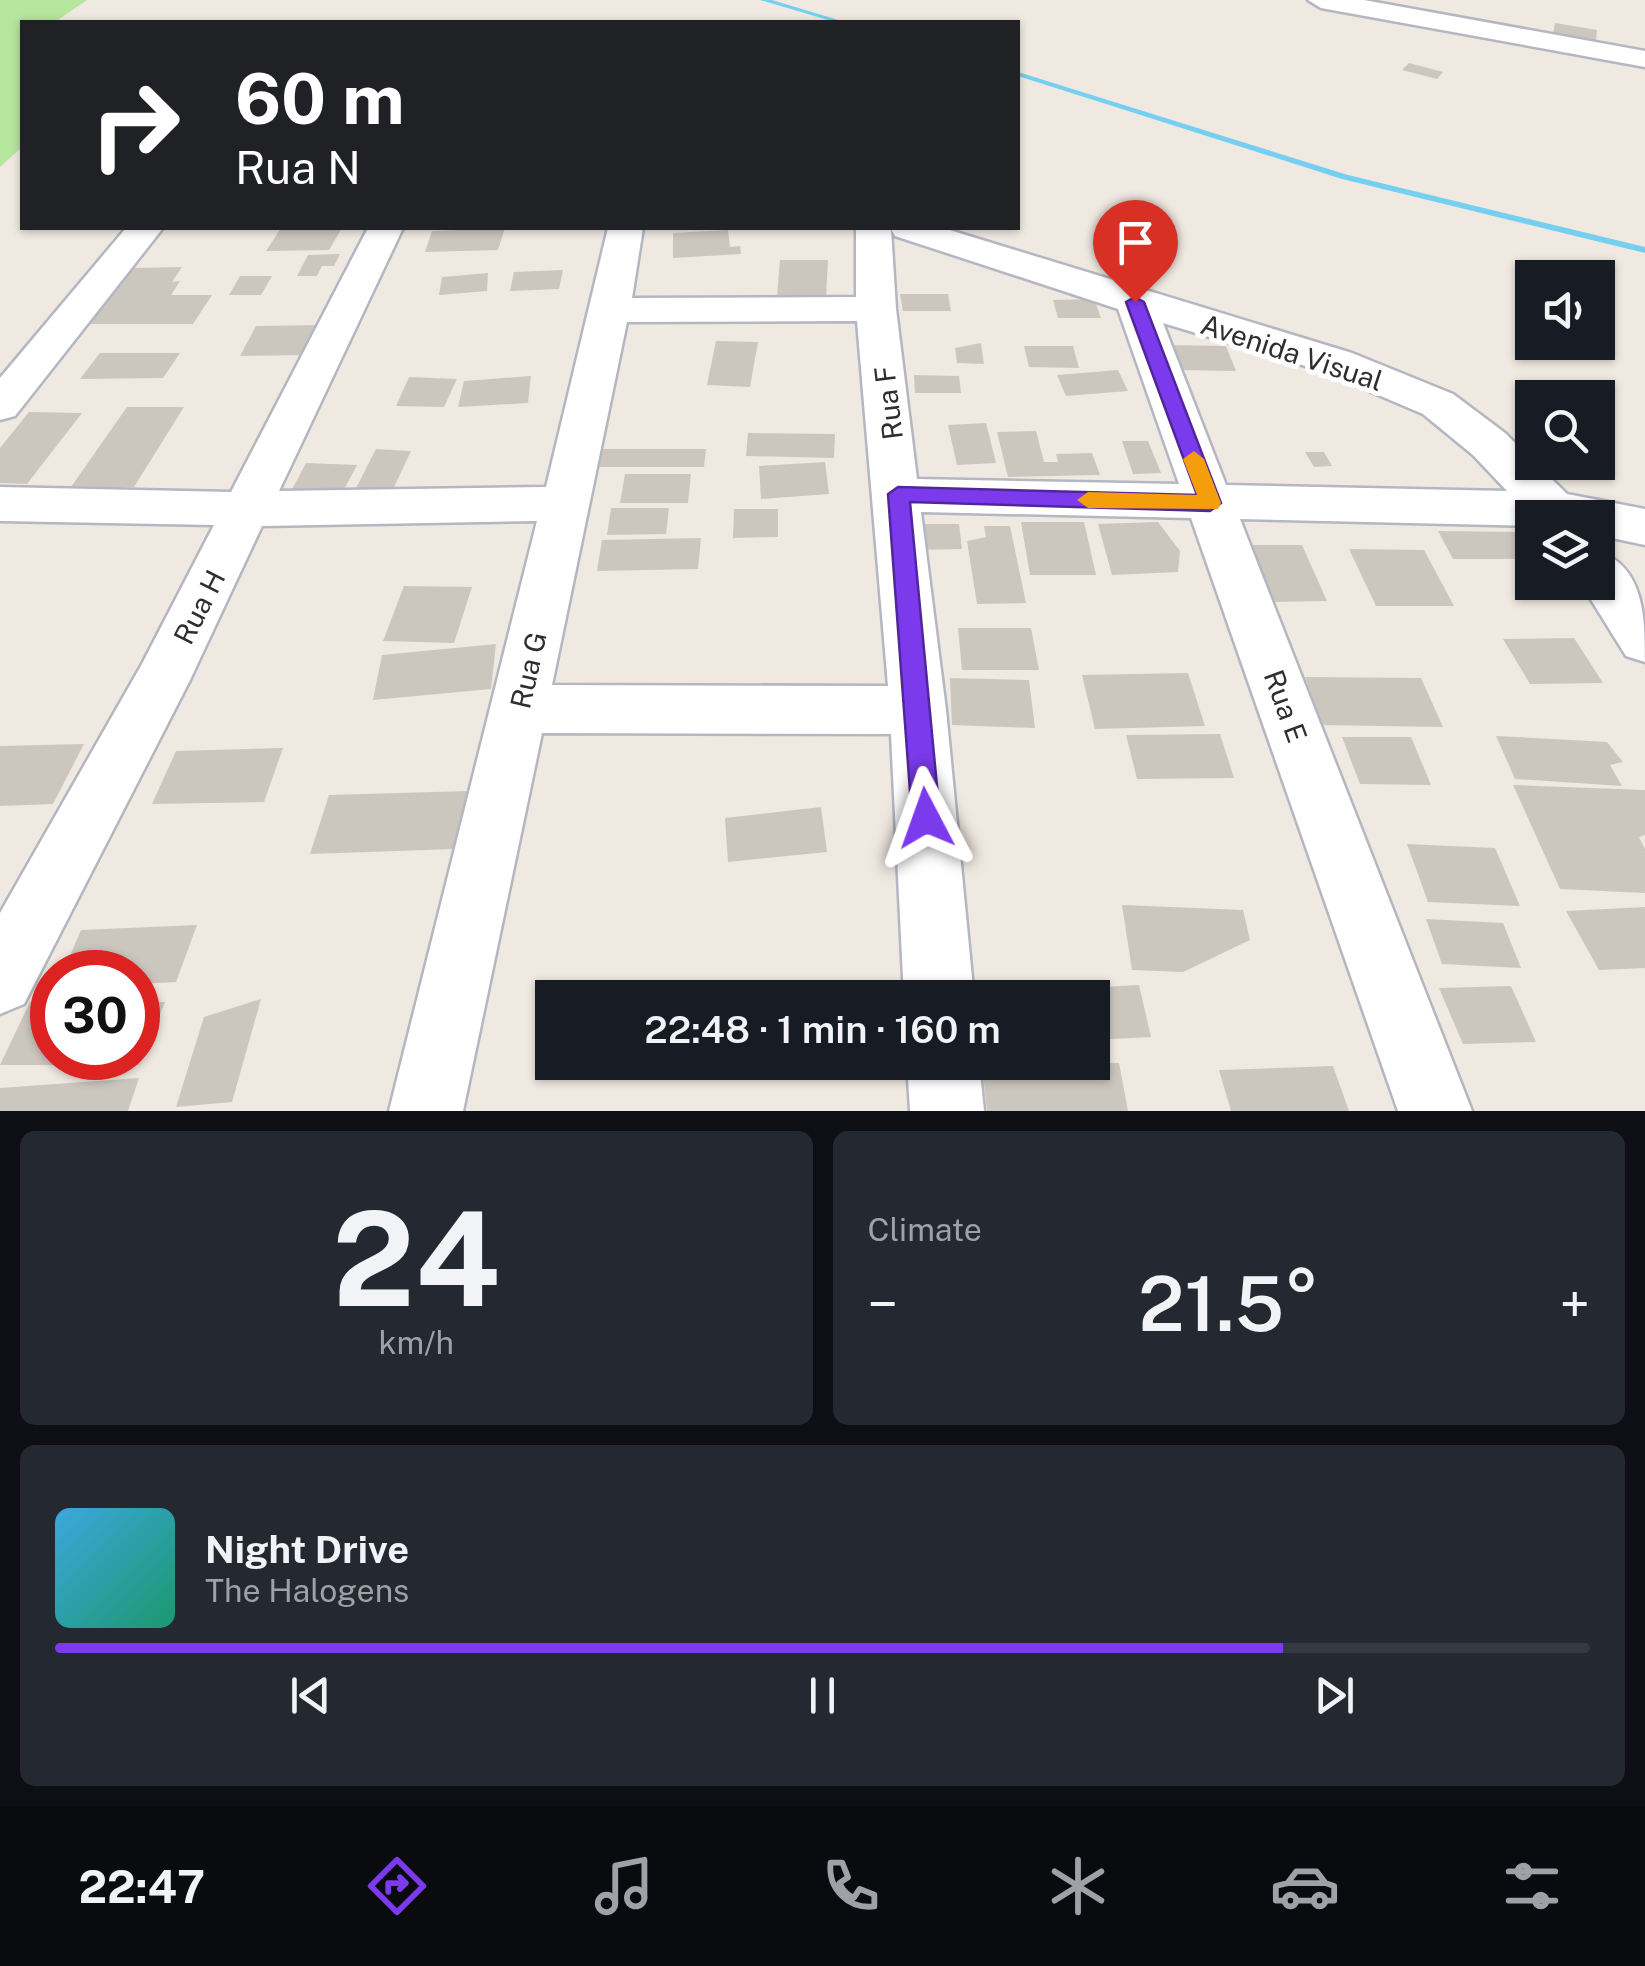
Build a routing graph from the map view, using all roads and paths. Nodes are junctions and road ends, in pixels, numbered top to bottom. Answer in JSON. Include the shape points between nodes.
{"nodes":[{"id":1,"x":1321,"y":0,"type":"edge"},
{"id":2,"x":1645,"y":59,"type":"edge"},
{"id":3,"x":142,"y":230,"type":"edge"},
{"id":4,"x":384,"y":230,"type":"edge"},
{"id":5,"x":625,"y":230,"type":"edge"},
{"id":6,"x":873,"y":230,"type":"edge"},
{"id":7,"x":914,"y":230,"type":"edge"},
{"id":8,"x":1135,"y":302,"type":"junction"},
{"id":9,"x":876,"y":309,"type":"junction"},
{"id":10,"x":610,"y":310,"type":"junction"},
{"id":11,"x":0,"y":406,"type":"edge"},
{"id":12,"x":898,"y":494,"type":"junction"},
{"id":13,"x":1546,"y":500,"type":"edge"},
{"id":14,"x":1210,"y":503,"type":"junction"},
{"id":15,"x":0,"y":504,"type":"edge"},
{"id":16,"x":566,"y":504,"type":"junction"},
{"id":17,"x":249,"y":509,"type":"junction"},
{"id":18,"x":1515,"y":512,"type":"edge"},
{"id":19,"x":1615,"y":523,"type":"edge"},
{"id":20,"x":1645,"y":528,"type":"edge"},
{"id":21,"x":1615,"y":596,"type":"edge"},
{"id":22,"x":1645,"y":641,"type":"edge"},
{"id":23,"x":519,"y":709,"type":"junction"},
{"id":24,"x":918,"y":710,"type":"junction"},
{"id":25,"x":0,"y":980,"type":"edge"},
{"id":26,"x":937,"y":980,"type":"edge"},
{"id":27,"x":944,"y":1080,"type":"edge"},
{"id":28,"x":426,"y":1111,"type":"edge"},
{"id":29,"x":946,"y":1111,"type":"edge"},
{"id":30,"x":1435,"y":1111,"type":"edge"}],
"edges":[{"from":1,"to":2,"type":"street"},
{"from":3,"to":11,"type":"street"},
{"from":4,"to":17,"type":"street","name":"Rua H"},
{"from":5,"to":10,"type":"street","name":"Rua G"},
{"from":6,"to":9,"type":"street","name":"Rua F"},
{"from":7,"to":8,"type":"street","name":"Avenida Visual"},
{"from":8,"to":13,"type":"street","name":"Avenida Visual","via":[[1336,362],[1438,404]]},
{"from":8,"to":14,"type":"street","name":"Rua E"},
{"from":9,"to":10,"type":"street"},
{"from":9,"to":12,"type":"street","name":"Rua F"},
{"from":10,"to":16,"type":"street","name":"Rua G"},
{"from":12,"to":14,"type":"street"},
{"from":12,"to":24,"type":"street","name":"Rua F"},
{"from":14,"to":18,"type":"street"},
{"from":14,"to":30,"type":"street","name":"Rua E"},
{"from":15,"to":17,"type":"street"},
{"from":16,"to":17,"type":"street"},
{"from":16,"to":23,"type":"street","name":"Rua G"},
{"from":17,"to":25,"type":"street","name":"Rua H"},
{"from":19,"to":20,"type":"street"},
{"from":21,"to":22,"type":"street"},
{"from":23,"to":24,"type":"street"},
{"from":23,"to":28,"type":"street","name":"Rua G"},
{"from":24,"to":26,"type":"street","name":"Rua F"},
{"from":27,"to":29,"type":"street"}]}
